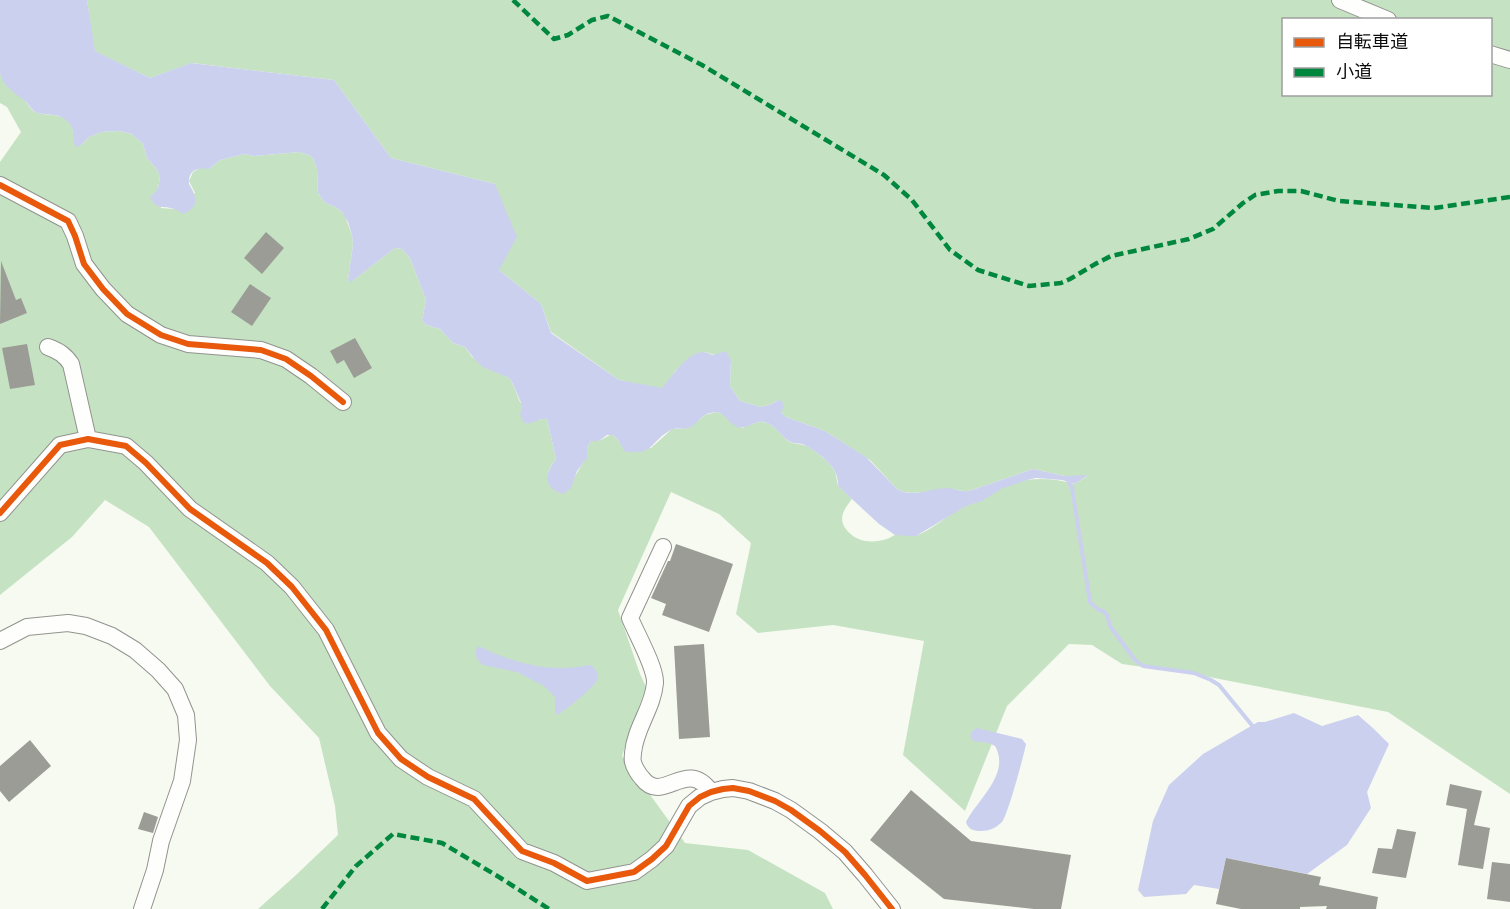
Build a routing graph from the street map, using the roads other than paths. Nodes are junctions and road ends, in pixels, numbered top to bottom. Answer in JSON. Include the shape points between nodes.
{"nodes":[{"id":1,"x":1340,"y":0,"type":"edge"},
{"id":2,"x":1383,"y":18,"type":"edge"},
{"id":3,"x":1492,"y":54,"type":"edge"},
{"id":4,"x":1510,"y":60,"type":"edge"},
{"id":5,"x":0,"y":185,"type":"edge"},
{"id":6,"x":48,"y":347,"type":"dead end"},
{"id":7,"x":343,"y":402,"type":"dead end"},
{"id":8,"x":88,"y":439,"type":"junction"},
{"id":9,"x":0,"y":513,"type":"edge"},
{"id":10,"x":663,"y":547,"type":"dead end"},
{"id":11,"x":0,"y":641,"type":"edge"},
{"id":12,"x":711,"y":792,"type":"junction"},
{"id":13,"x":142,"y":909,"type":"edge"},
{"id":14,"x":892,"y":909,"type":"edge"}],
"edges":[{"from":1,"to":2,"type":"street"},
{"from":3,"to":4,"type":"street"},
{"from":5,"to":7,"type":"street","via":[[68,221],[84,264],[127,314],[161,335],[188,344],[261,350],[286,359]]},
{"from":6,"to":8,"type":"street","via":[[66,356],[71,364]]},
{"from":8,"to":9,"type":"street","via":[[60,445]]},
{"from":8,"to":12,"type":"street","via":[[126,446],[190,508],[267,563],[292,586],[326,630],[378,733],[401,759],[474,800],[522,851],[587,881],[634,872],[666,846],[689,806]]},
{"from":10,"to":12,"type":"street","via":[[630,618],[655,681],[634,742],[633,762],[644,780],[653,786],[665,787],[684,778],[697,779]]},
{"from":11,"to":13,"type":"street","via":[[27,627],[68,623],[86,626],[135,650],[176,689],[186,715],[187,750],[182,781]]},
{"from":12,"to":14,"type":"street","via":[[733,788],[749,791],[791,810],[844,852]]}]}
